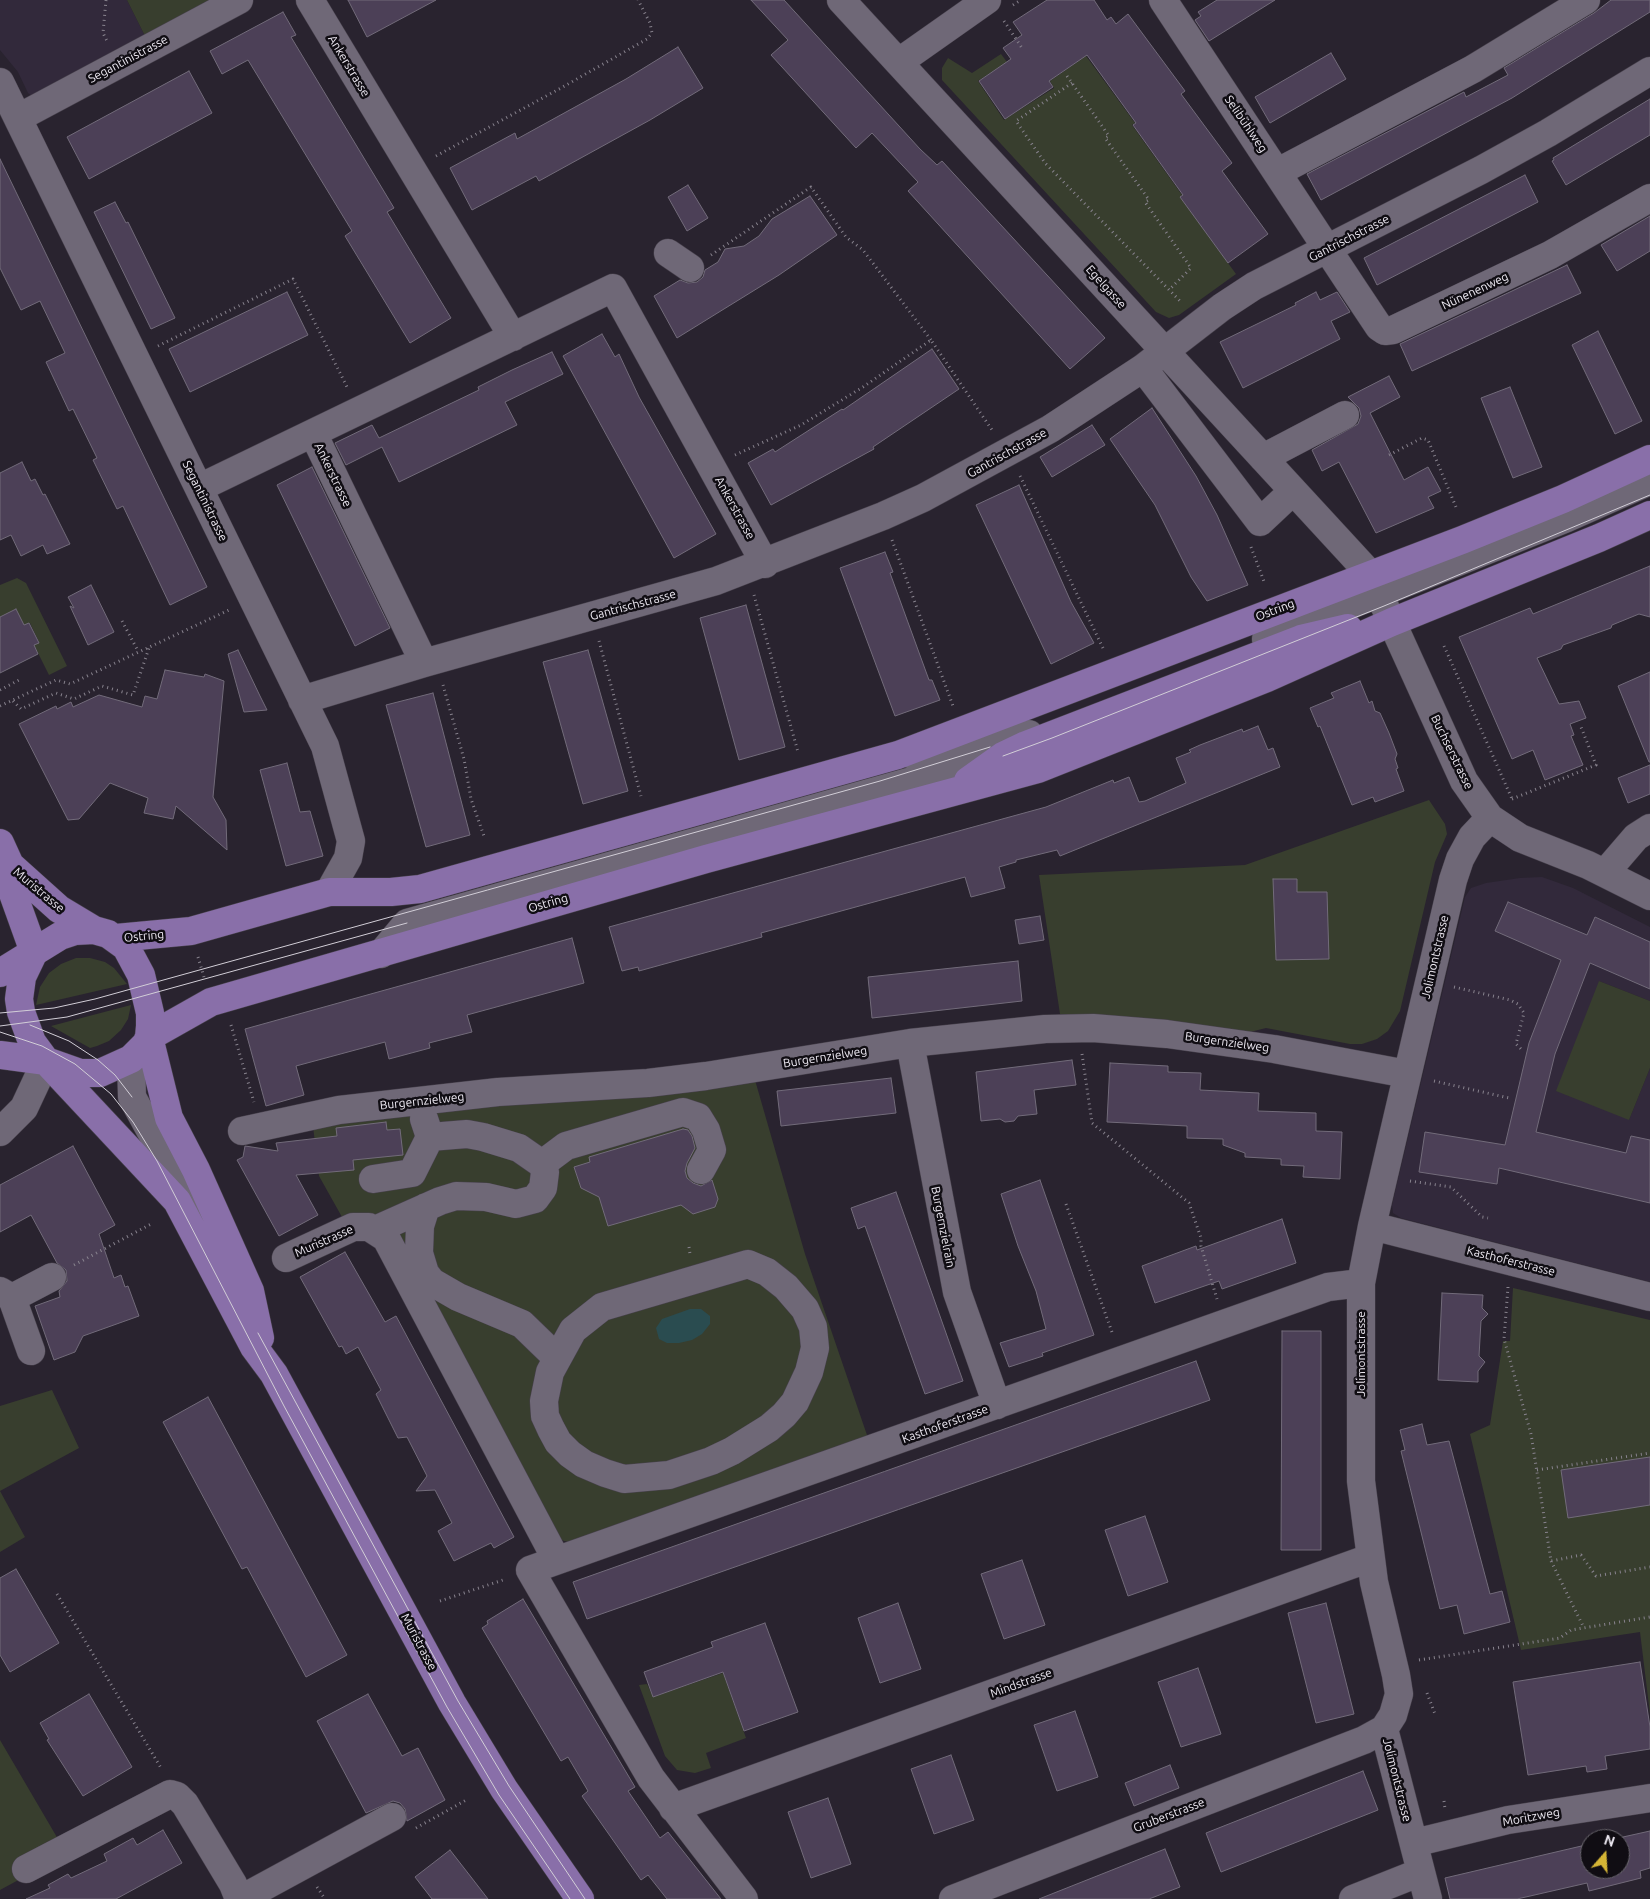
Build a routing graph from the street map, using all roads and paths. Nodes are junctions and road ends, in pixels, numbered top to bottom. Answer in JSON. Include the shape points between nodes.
{"nodes":[{"id":1,"x":106,"y":0,"type":"edge"},
{"id":2,"x":239,"y":0,"type":"edge"},
{"id":3,"x":310,"y":0,"type":"edge"},
{"id":4,"x":638,"y":0,"type":"edge"},
{"id":5,"x":841,"y":0,"type":"edge"},
{"id":6,"x":1163,"y":0,"type":"edge"},
{"id":7,"x":1586,"y":0,"type":"edge"},
{"id":8,"x":993,"y":7,"type":"edge"},
{"id":9,"x":1022,"y":48,"type":"dead end"},
{"id":10,"x":900,"y":62,"type":"junction"},
{"id":11,"x":118,"y":65,"type":"junction"},
{"id":12,"x":1650,"y":71,"type":"edge"},
{"id":13,"x":1067,"y":76,"type":"dead end"},
{"id":14,"x":0,"y":82,"type":"edge"},
{"id":15,"x":1072,"y":83,"type":"junction"},
{"id":16,"x":18,"y":118,"type":"junction"},
{"id":17,"x":411,"y":169,"type":"junction"},
{"id":18,"x":1278,"y":172,"type":"junction"},
{"id":19,"x":1650,"y":198,"type":"edge"},
{"id":20,"x":1328,"y":250,"type":"junction"},
{"id":21,"x":668,"y":253,"type":"dead end"},
{"id":22,"x":690,"y":268,"type":"joint"},
{"id":23,"x":1169,"y":290,"type":"junction"},
{"id":24,"x":1184,"y":306,"type":"dead end"},
{"id":25,"x":513,"y":337,"type":"junction"},
{"id":26,"x":930,"y":340,"type":"junction"},
{"id":27,"x":134,"y":356,"type":"junction"},
{"id":28,"x":1154,"y":360,"type":"junction"},
{"id":29,"x":359,"y":411,"type":"junction"},
{"id":30,"x":1345,"y":415,"type":"dead end"},
{"id":31,"x":313,"y":433,"type":"junction"},
{"id":32,"x":1002,"y":443,"type":"junction"},
{"id":33,"x":1389,"y":455,"type":"dead end"},
{"id":34,"x":1263,"y":458,"type":"junction"},
{"id":35,"x":1650,"y":460,"type":"edge"},
{"id":36,"x":713,"y":466,"type":"junction"},
{"id":37,"x":1650,"y":481,"type":"edge"},
{"id":38,"x":199,"y":488,"type":"junction"},
{"id":39,"x":1293,"y":491,"type":"junction"},
{"id":40,"x":1456,"y":507,"type":"dead end"},
{"id":41,"x":1650,"y":514,"type":"edge"},
{"id":42,"x":883,"y":516,"type":"junction"},
{"id":43,"x":1260,"y":522,"type":"junction"},
{"id":44,"x":757,"y":567,"type":"junction"},
{"id":45,"x":1265,"y":584,"type":"dead end"},
{"id":46,"x":1375,"y":584,"type":"junction"},
{"id":47,"x":236,"y":606,"type":"dead end"},
{"id":48,"x":593,"y":616,"type":"junction"},
{"id":49,"x":122,"y":621,"type":"dead end"},
{"id":50,"x":1392,"y":622,"type":"junction"},
{"id":51,"x":1444,"y":646,"type":"dead end"},
{"id":52,"x":149,"y":647,"type":"junction"},
{"id":53,"x":1103,"y":650,"type":"dead end"},
{"id":54,"x":138,"y":651,"type":"junction"},
{"id":55,"x":430,"y":661,"type":"junction"},
{"id":56,"x":21,"y":680,"type":"dead end"},
{"id":57,"x":0,"y":690,"type":"edge"},
{"id":58,"x":302,"y":700,"type":"junction"},
{"id":59,"x":12,"y":701,"type":"junction"},
{"id":60,"x":0,"y":706,"type":"edge"},
{"id":61,"x":953,"y":706,"type":"dead end"},
{"id":62,"x":1581,"y":727,"type":"dead end"},
{"id":63,"x":798,"y":752,"type":"dead end"},
{"id":64,"x":996,"y":752,"type":"junction"},
{"id":65,"x":898,"y":755,"type":"junction"},
{"id":66,"x":955,"y":791,"type":"junction"},
{"id":67,"x":641,"y":796,"type":"dead end"},
{"id":68,"x":1512,"y":799,"type":"junction"},
{"id":69,"x":1517,"y":807,"type":"dead end"},
{"id":70,"x":1490,"y":818,"type":"junction"},
{"id":71,"x":1650,"y":828,"type":"edge"},
{"id":72,"x":485,"y":839,"type":"dead end"},
{"id":73,"x":5,"y":854,"type":"edge"},
{"id":74,"x":1605,"y":873,"type":"junction"},
{"id":75,"x":329,"y":892,"type":"junction"},
{"id":76,"x":1650,"y":896,"type":"edge"},
{"id":77,"x":105,"y":934,"type":"junction"},
{"id":78,"x":196,"y":949,"type":"dead end"},
{"id":79,"x":34,"y":952,"type":"junction"},
{"id":80,"x":381,"y":954,"type":"junction"},
{"id":81,"x":0,"y":973,"type":"edge"},
{"id":82,"x":206,"y":984,"type":"dead end"},
{"id":83,"x":1450,"y":986,"type":"dead end"},
{"id":84,"x":231,"y":1025,"type":"dead end"},
{"id":85,"x":1079,"y":1028,"type":"junction"},
{"id":86,"x":149,"y":1037,"type":"junction"},
{"id":87,"x":910,"y":1043,"type":"junction"},
{"id":88,"x":1520,"y":1049,"type":"dead end"},
{"id":89,"x":0,"y":1055,"type":"edge"},
{"id":90,"x":131,"y":1059,"type":"junction"},
{"id":91,"x":46,"y":1060,"type":"junction"},
{"id":92,"x":1407,"y":1074,"type":"junction"},
{"id":93,"x":1437,"y":1082,"type":"dead end"},
{"id":94,"x":1509,"y":1098,"type":"dead end"},
{"id":95,"x":418,"y":1101,"type":"junction"},
{"id":96,"x":256,"y":1106,"type":"dead end"},
{"id":97,"x":242,"y":1131,"type":"dead end"},
{"id":98,"x":0,"y":1132,"type":"edge"},
{"id":99,"x":430,"y":1137,"type":"junction"},
{"id":100,"x":542,"y":1164,"type":"junction"},
{"id":101,"x":701,"y":1170,"type":"dead end"},
{"id":102,"x":1431,"y":1178,"type":"dead end"},
{"id":103,"x":372,"y":1179,"type":"dead end"},
{"id":104,"x":1406,"y":1181,"type":"dead end"},
{"id":105,"x":1430,"y":1183,"type":"junction"},
{"id":106,"x":1066,"y":1204,"type":"dead end"},
{"id":107,"x":426,"y":1207,"type":"junction"},
{"id":108,"x":1488,"y":1218,"type":"dead end"},
{"id":109,"x":154,"y":1223,"type":"dead end"},
{"id":110,"x":1372,"y":1226,"type":"junction"},
{"id":111,"x":375,"y":1230,"type":"junction"},
{"id":112,"x":94,"y":1254,"type":"dead end"},
{"id":113,"x":286,"y":1258,"type":"dead end"},
{"id":114,"x":52,"y":1277,"type":"dead end"},
{"id":115,"x":1508,"y":1281,"type":"dead end"},
{"id":116,"x":1362,"y":1283,"type":"junction"},
{"id":117,"x":1215,"y":1287,"type":"dead end"},
{"id":118,"x":6,"y":1294,"type":"edge"},
{"id":119,"x":1650,"y":1297,"type":"edge"},
{"id":120,"x":258,"y":1333,"type":"junction"},
{"id":121,"x":31,"y":1352,"type":"dead end"},
{"id":122,"x":556,"y":1356,"type":"junction"},
{"id":123,"x":1122,"y":1361,"type":"junction"},
{"id":124,"x":274,"y":1374,"type":"junction"},
{"id":125,"x":997,"y":1405,"type":"junction"},
{"id":126,"x":1650,"y":1453,"type":"edge"},
{"id":127,"x":1537,"y":1470,"type":"junction"},
{"id":128,"x":1370,"y":1558,"type":"junction"},
{"id":129,"x":556,"y":1559,"type":"junction"},
{"id":130,"x":1551,"y":1561,"type":"junction"},
{"id":131,"x":1650,"y":1567,"type":"edge"},
{"id":132,"x":530,"y":1570,"type":"junction"},
{"id":133,"x":57,"y":1594,"type":"dead end"},
{"id":134,"x":440,"y":1601,"type":"dead end"},
{"id":135,"x":1650,"y":1617,"type":"edge"},
{"id":136,"x":1584,"y":1628,"type":"junction"},
{"id":137,"x":1394,"y":1665,"type":"junction"},
{"id":138,"x":1426,"y":1690,"type":"dead end"},
{"id":139,"x":1435,"y":1714,"type":"dead end"},
{"id":140,"x":1384,"y":1729,"type":"junction"},
{"id":141,"x":170,"y":1794,"type":"junction"},
{"id":142,"x":1650,"y":1798,"type":"edge"},
{"id":143,"x":673,"y":1808,"type":"junction"},
{"id":144,"x":392,"y":1817,"type":"dead end"},
{"id":145,"x":1414,"y":1843,"type":"junction"},
{"id":146,"x":26,"y":1869,"type":"dead end"},
{"id":147,"x":1421,"y":1872,"type":"junction"},
{"id":148,"x":314,"y":1883,"type":"dead end"},
{"id":149,"x":240,"y":1899,"type":"edge"},
{"id":150,"x":325,"y":1899,"type":"edge"},
{"id":151,"x":580,"y":1899,"type":"edge"},
{"id":152,"x":744,"y":1899,"type":"edge"},
{"id":153,"x":953,"y":1899,"type":"edge"},
{"id":154,"x":1353,"y":1899,"type":"edge"},
{"id":155,"x":1428,"y":1899,"type":"edge"}],
"edges":[{"from":1,"to":11,"type":"path","via":[[104,33]]},
{"from":2,"to":11,"type":"street","name":"Segantinistrasse"},
{"from":3,"to":17,"type":"street","name":"Ankerstrasse"},
{"from":4,"to":17,"type":"path","via":[[650,23],[652,33],[647,39]]},
{"from":5,"to":10,"type":"street","name":"Egelgasse"},
{"from":6,"to":18,"type":"street","name":"Selibühlweg"},
{"from":7,"to":18,"type":"street","via":[[1473,69]]},
{"from":8,"to":9,"type":"path"},
{"from":8,"to":10,"type":"street","via":[[928,40]]},
{"from":10,"to":28,"type":"street","name":"Egelgasse"},
{"from":11,"to":16,"type":"street","name":"Segantinistrasse"},
{"from":12,"to":20,"type":"street","name":"Gantrischstrasse","via":[[1482,170]]},
{"from":13,"to":15,"type":"path"},
{"from":14,"to":16,"type":"street","name":"Segantinistrasse"},
{"from":15,"to":23,"type":"path","via":[[1149,200],[1145,202],[1191,268]]},
{"from":15,"to":23,"type":"path","via":[[1016,121],[1045,163]]},
{"from":16,"to":27,"type":"street","name":"Segantinistrasse"},
{"from":17,"to":25,"type":"street","name":"Ankerstrasse"},
{"from":18,"to":20,"type":"street","name":"Selibühlweg"},
{"from":19,"to":20,"type":"street","name":"Nünenenweg","via":[[1550,255],[1387,331],[1379,327]]},
{"from":20,"to":28,"type":"street","name":"Gantrischstrasse","via":[[1238,296]]},
{"from":21,"to":22,"type":"street"},
{"from":22,"to":26,"type":"path","via":[[811,187],[846,237],[863,250]]},
{"from":23,"to":24,"type":"path"},
{"from":25,"to":29,"type":"street","name":"Ankerstrasse"},
{"from":25,"to":36,"type":"street","name":"Ankerstrasse","via":[[613,288]]},
{"from":26,"to":32,"type":"path"},
{"from":26,"to":36,"type":"path","via":[[801,425]]},
{"from":27,"to":29,"type":"path","via":[[293,279]]},
{"from":27,"to":38,"type":"street","name":"Segantinistrasse"},
{"from":28,"to":32,"type":"street","name":"Gantrischstrasse","via":[[1050,429]]},
{"from":28,"to":34,"type":"street","name":"Egelgasse"},
{"from":28,"to":43,"type":"street"},
{"from":29,"to":31,"type":"street","name":"Ankerstrasse"},
{"from":30,"to":34,"type":"street"},
{"from":31,"to":38,"type":"street"},
{"from":31,"to":55,"type":"street","name":"Ankerstrasse"},
{"from":32,"to":42,"type":"street","name":"Gantrischstrasse","via":[[951,484]]},
{"from":32,"to":53,"type":"path"},
{"from":33,"to":40,"type":"path","via":[[1422,438],[1428,440]]},
{"from":34,"to":39,"type":"street","name":"Egelgasse"},
{"from":35,"to":46,"type":"main road","name":"Ostring"},
{"from":36,"to":44,"type":"street","name":"Ankerstrasse"},
{"from":37,"to":46,"type":"street","via":[[1567,518]]},
{"from":38,"to":58,"type":"street","name":"Segantinistrasse"},
{"from":39,"to":43,"type":"street"},
{"from":39,"to":46,"type":"street","name":"Egelgasse"},
{"from":41,"to":50,"type":"main road","name":"Ostring"},
{"from":42,"to":44,"type":"street","name":"Gantrischstrasse"},
{"from":42,"to":61,"type":"path"},
{"from":43,"to":45,"type":"path","via":[[1246,534]]},
{"from":44,"to":48,"type":"street","name":"Gantrischstrasse"},
{"from":44,"to":63,"type":"path","via":[[755,602]]},
{"from":46,"to":50,"type":"street","name":"Buchserstrasse"},
{"from":46,"to":64,"type":"street"},
{"from":46,"to":65,"type":"main road","name":"Ostring"},
{"from":47,"to":52,"type":"path"},
{"from":48,"to":55,"type":"street","name":"Gantrischstrasse"},
{"from":48,"to":67,"type":"path"},
{"from":49,"to":54,"type":"path"},
{"from":50,"to":64,"type":"main road","name":"Ostring","via":[[1301,639]]},
{"from":50,"to":66,"type":"main road","name":"Ostring","via":[[1267,678],[1038,769]]},
{"from":50,"to":70,"type":"street","name":"Buchserstrasse","via":[[1464,781]]},
{"from":51,"to":68,"type":"path"},
{"from":52,"to":54,"type":"path"},
{"from":52,"to":59,"type":"path","via":[[133,695],[102,686],[74,699],[56,693],[22,709]]},
{"from":54,"to":59,"type":"path","via":[[70,684],[56,680]]},
{"from":55,"to":58,"type":"street","name":"Gantrischstrasse"},
{"from":55,"to":72,"type":"path","via":[[464,759],[470,799]]},
{"from":56,"to":57,"type":"path"},
{"from":58,"to":75,"type":"street","name":"Segantinistrasse","via":[[325,746],[351,841],[348,858]]},
{"from":59,"to":60,"type":"path"},
{"from":62,"to":68,"type":"path","via":[[1596,765]]},
{"from":64,"to":65,"type":"street","name":"Ostring"},
{"from":64,"to":66,"type":"main road","name":"Ostring"},
{"from":64,"to":80,"type":"street","via":[[949,773],[407,923]]},
{"from":65,"to":75,"type":"main road","name":"Ostring","via":[[420,888],[391,892]]},
{"from":66,"to":80,"type":"main road","name":"Ostring","via":[[447,932]]},
{"from":68,"to":69,"type":"path"},
{"from":70,"to":74,"type":"street","name":"Buchserstrasse","via":[[1520,838]]},
{"from":70,"to":92,"type":"street","name":"Jolimontstrasse","via":[[1472,837],[1457,868]]},
{"from":71,"to":74,"type":"street","via":[[1636,837]]},
{"from":73,"to":77,"type":"main road","name":"Muristrasse","via":[[59,909]]},
{"from":73,"to":79,"type":"main road","name":"Muristrasse","via":[[11,888]]},
{"from":74,"to":76,"type":"street","name":"Buchserstrasse"},
{"from":75,"to":77,"type":"main road","name":"Ostring","via":[[191,930]]},
{"from":77,"to":79,"type":"main road","via":[[75,931]]},
{"from":77,"to":86,"type":"main road","via":[[126,947],[141,975],[150,1013]]},
{"from":78,"to":82,"type":"path"},
{"from":79,"to":81,"type":"main road"},
{"from":79,"to":91,"type":"main road","via":[[22,976],[20,1012],[32,1042]]},
{"from":80,"to":86,"type":"main road","name":"Ostring","via":[[211,1002]]},
{"from":83,"to":88,"type":"path","via":[[1518,1004],[1524,1013],[1516,1044]]},
{"from":84,"to":96,"type":"path"},
{"from":85,"to":87,"type":"street","name":"Burgernzielweg","via":[[999,1032]]},
{"from":85,"to":92,"type":"street","name":"Burgernzielweg","via":[[1240,1043]]},
{"from":85,"to":117,"type":"path","via":[[1092,1123],[1189,1203]]},
{"from":86,"to":90,"type":"main road"},
{"from":86,"to":120,"type":"main road","name":"Muristrasse","via":[[169,1118],[250,1291]]},
{"from":87,"to":95,"type":"street","name":"Burgernzielweg","via":[[648,1083],[498,1092]]},
{"from":87,"to":125,"type":"street","name":"Burgernzielrain","via":[[956,1292]]},
{"from":89,"to":91,"type":"main road"},
{"from":90,"to":91,"type":"main road","via":[[110,1070],[89,1074]]},
{"from":90,"to":120,"type":"street","via":[[132,1097]]},
{"from":91,"to":98,"type":"street","via":[[24,1108]]},
{"from":91,"to":124,"type":"main road","name":"Muristrasse","via":[[178,1201],[254,1347]]},
{"from":92,"to":110,"type":"street","name":"Jolimontstrasse"},
{"from":93,"to":94,"type":"path"},
{"from":95,"to":97,"type":"street","name":"Burgernzielweg","via":[[339,1110]]},
{"from":95,"to":99,"type":"street"},
{"from":99,"to":100,"type":"street","via":[[457,1134],[483,1137],[519,1148]]},
{"from":99,"to":103,"type":"street","via":[[412,1173]]},
{"from":100,"to":101,"type":"street","via":[[566,1146],[683,1112],[693,1114],[702,1122],[711,1145]]},
{"from":100,"to":107,"type":"street","via":[[544,1188],[527,1203],[516,1204],[472,1195],[456,1196]]},
{"from":102,"to":105,"type":"path"},
{"from":104,"to":105,"type":"path"},
{"from":105,"to":108,"type":"path","via":[[1452,1187],[1482,1217]]},
{"from":106,"to":123,"type":"path"},
{"from":107,"to":111,"type":"street"},
{"from":107,"to":122,"type":"street","via":[[420,1226],[419,1253],[425,1273],[432,1282],[458,1297],[522,1324]]},
{"from":109,"to":112,"type":"path"},
{"from":110,"to":116,"type":"street","name":"Jolimontstrasse"},
{"from":110,"to":119,"type":"street","name":"Kasthoferstrasse"},
{"from":111,"to":113,"type":"street","name":"Muristrasse","via":[[353,1227]]},
{"from":111,"to":129,"type":"street","via":[[389,1243]]},
{"from":114,"to":118,"type":"street"},
{"from":115,"to":127,"type":"path","via":[[1504,1339],[1531,1434]]},
{"from":116,"to":123,"type":"street","name":"Kasthoferstrasse","via":[[1328,1287]]},
{"from":116,"to":128,"type":"street","name":"Jolimontstrasse","via":[[1360,1461]]},
{"from":118,"to":121,"type":"street"},
{"from":120,"to":124,"type":"main road","name":"Muristrasse"},
{"from":122,"to":122,"type":"street","via":[[544,1401],[545,1416],[558,1442],[584,1464],[624,1479],[669,1475],[711,1461],[769,1428],[795,1402],[809,1372],[815,1348],[813,1327],[796,1296],[767,1272],[748,1264],[602,1307],[573,1330]]},
{"from":123,"to":125,"type":"street","name":"Kasthoferstrasse"},
{"from":124,"to":151,"type":"main road","name":"Muristrasse","via":[[452,1703],[504,1789]]},
{"from":125,"to":129,"type":"street","name":"Kasthoferstrasse"},
{"from":126,"to":127,"type":"path"},
{"from":127,"to":130,"type":"path"},
{"from":128,"to":137,"type":"street","name":"Jolimontstrasse"},
{"from":128,"to":143,"type":"street","name":"Mindstrasse"},
{"from":129,"to":132,"type":"street","name":"Kasthoferstrasse"},
{"from":130,"to":131,"type":"path","via":[[1581,1555],[1596,1576]]},
{"from":130,"to":136,"type":"path"},
{"from":132,"to":134,"type":"path"},
{"from":132,"to":143,"type":"street","via":[[651,1778]]},
{"from":133,"to":141,"type":"path","via":[[168,1782]]},
{"from":135,"to":136,"type":"path"},
{"from":136,"to":137,"type":"path","via":[[1571,1630],[1560,1638]]},
{"from":137,"to":140,"type":"street","name":"Jolimontstrasse","via":[[1398,1700]]},
{"from":138,"to":139,"type":"path"},
{"from":140,"to":145,"type":"street","name":"Jolimontstrasse"},
{"from":140,"to":153,"type":"street","name":"Gruberstrasse","via":[[1355,1744]]},
{"from":141,"to":146,"type":"street"},
{"from":141,"to":149,"type":"street","via":[[185,1804]]},
{"from":142,"to":145,"type":"street","name":"Moritzweg","via":[[1508,1820]]},
{"from":143,"to":152,"type":"street"},
{"from":144,"to":149,"type":"street"},
{"from":145,"to":147,"type":"street","name":"Jolimontstrasse"},
{"from":147,"to":154,"type":"street"},
{"from":147,"to":155,"type":"street","name":"Jolimontstrasse"},
{"from":148,"to":150,"type":"path"}]}
